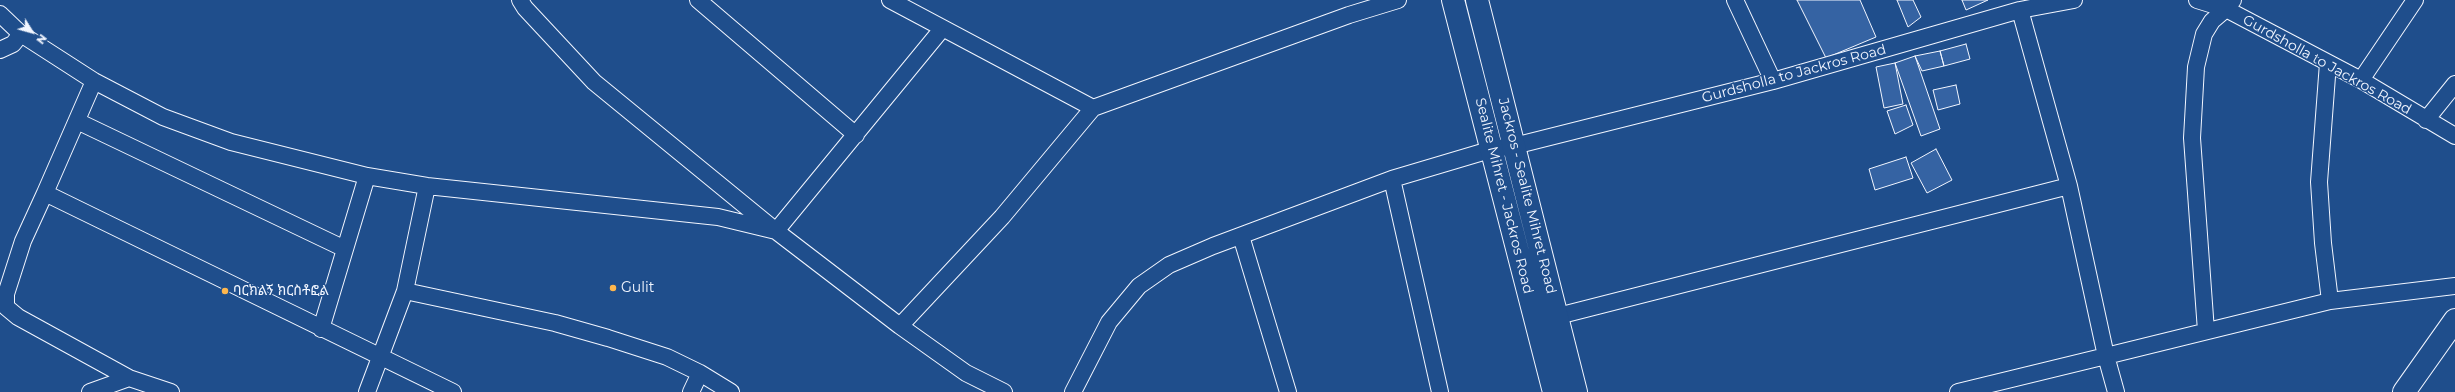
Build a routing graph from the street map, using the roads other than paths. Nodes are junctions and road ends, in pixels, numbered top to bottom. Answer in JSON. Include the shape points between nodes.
{"nodes":[{"id":1,"x":520,"y":0,"type":"edge"},
{"id":2,"x":698,"y":0,"type":"edge"},
{"id":3,"x":890,"y":0,"type":"edge"},
{"id":4,"x":1398,"y":0,"type":"edge"},
{"id":5,"x":1453,"y":0,"type":"edge"},
{"id":6,"x":1477,"y":0,"type":"edge"},
{"id":7,"x":1735,"y":0,"type":"edge"},
{"id":8,"x":2074,"y":0,"type":"edge"},
{"id":9,"x":2197,"y":0,"type":"edge"},
{"id":10,"x":2415,"y":0,"type":"edge"},
{"id":11,"x":2229,"y":5,"type":"edge"},
{"id":12,"x":2020,"y":10,"type":"junction"},
{"id":13,"x":0,"y":14,"type":"edge"},
{"id":14,"x":942,"y":29,"type":"junction"},
{"id":15,"x":20,"y":34,"type":"junction"},
{"id":16,"x":0,"y":50,"type":"edge"},
{"id":17,"x":2328,"y":63,"type":"junction"},
{"id":18,"x":2361,"y":80,"type":"junction"},
{"id":19,"x":94,"y":81,"type":"junction"},
{"id":20,"x":1773,"y":81,"type":"junction"},
{"id":21,"x":2455,"y":84,"type":"edge"},
{"id":22,"x":1093,"y":108,"type":"junction"},
{"id":23,"x":2426,"y":120,"type":"junction"},
{"id":24,"x":77,"y":121,"type":"junction"},
{"id":25,"x":856,"y":135,"type":"junction"},
{"id":26,"x":2455,"y":136,"type":"edge"},
{"id":27,"x":1504,"y":148,"type":"junction"},
{"id":28,"x":367,"y":176,"type":"junction"},
{"id":29,"x":1392,"y":179,"type":"junction"},
{"id":30,"x":427,"y":186,"type":"junction"},
{"id":31,"x":2068,"y":186,"type":"junction"},
{"id":32,"x":45,"y":193,"type":"junction"},
{"id":33,"x":776,"y":231,"type":"junction"},
{"id":34,"x":1241,"y":236,"type":"junction"},
{"id":35,"x":345,"y":249,"type":"junction"},
{"id":36,"x":2455,"y":286,"type":"edge"},
{"id":37,"x":405,"y":291,"type":"junction"},
{"id":38,"x":2330,"y":301,"type":"junction"},
{"id":39,"x":1558,"y":316,"type":"junction"},
{"id":40,"x":2455,"y":320,"type":"edge"},
{"id":41,"x":900,"y":326,"type":"junction"},
{"id":42,"x":321,"y":329,"type":"junction"},
{"id":43,"x":2206,"y":331,"type":"junction"},
{"id":44,"x":2106,"y":356,"type":"junction"},
{"id":45,"x":381,"y":357,"type":"junction"},
{"id":46,"x":700,"y":373,"type":"junction"},
{"id":47,"x":129,"y":378,"type":"junction"},
{"id":48,"x":90,"y":392,"type":"edge"},
{"id":49,"x":170,"y":392,"type":"edge"},
{"id":50,"x":367,"y":392,"type":"edge"},
{"id":51,"x":453,"y":392,"type":"edge"},
{"id":52,"x":691,"y":392,"type":"edge"},
{"id":53,"x":731,"y":392,"type":"edge"},
{"id":54,"x":1004,"y":392,"type":"edge"},
{"id":55,"x":1073,"y":392,"type":"edge"},
{"id":56,"x":1288,"y":392,"type":"edge"},
{"id":57,"x":1440,"y":392,"type":"edge"},
{"id":58,"x":1554,"y":392,"type":"edge"},
{"id":59,"x":1576,"y":392,"type":"edge"},
{"id":60,"x":1958,"y":392,"type":"edge"},
{"id":61,"x":2116,"y":392,"type":"edge"},
{"id":62,"x":2404,"y":392,"type":"edge"}],
"edges":[{"from":1,"to":33,"type":"street","via":[[594,82]]},
{"from":2,"to":25,"type":"street"},
{"from":3,"to":14,"type":"street"},
{"from":4,"to":22,"type":"street","via":[[1342,17]]},
{"from":5,"to":27,"type":"main road","name":"Sealite Mihret - Jackros Road"},
{"from":6,"to":27,"type":"main road","name":"Jackros - Sealite Mihret Road"},
{"from":7,"to":20,"type":"street"},
{"from":8,"to":12,"type":"street","name":"Gurdsholla to Jackros Road"},
{"from":9,"to":11,"type":"street","name":"Gurdsholla to Jackros Road"},
{"from":10,"to":18,"type":"street"},
{"from":11,"to":17,"type":"street","name":"Gurdsholla to Jackros Road"},
{"from":11,"to":43,"type":"street","via":[[2212,21],[2204,34],[2196,67],[2192,138]]},
{"from":12,"to":20,"type":"street","name":"Gurdsholla to Jackros Road"},
{"from":12,"to":31,"type":"street"},
{"from":13,"to":15,"type":"street"},
{"from":14,"to":22,"type":"street"},
{"from":14,"to":25,"type":"street"},
{"from":15,"to":16,"type":"street","via":[[13,44]]},
{"from":15,"to":19,"type":"street"},
{"from":17,"to":18,"type":"street","name":"Gurdsholla to Jackros Road"},
{"from":17,"to":38,"type":"street","via":[[2319,182]]},
{"from":18,"to":23,"type":"street","name":"Gurdsholla to Jackros Road"},
{"from":19,"to":24,"type":"street"},
{"from":19,"to":28,"type":"street","via":[[163,117],[231,142]]},
{"from":20,"to":27,"type":"street","name":"Gurdsholla to Jackros Road"},
{"from":21,"to":23,"type":"street"},
{"from":22,"to":41,"type":"street","via":[[1002,217]]},
{"from":23,"to":26,"type":"street","name":"Gurdsholla to Jackros Road"},
{"from":24,"to":32,"type":"street"},
{"from":24,"to":35,"type":"street"},
{"from":25,"to":33,"type":"street"},
{"from":27,"to":29,"type":"street","name":"Gurdsholla to Jackros Road"},
{"from":27,"to":39,"type":"main road","name":"Jackros - Sealite Mihret Road"},
{"from":27,"to":58,"type":"main road","name":"Sealite Mihret - Jackros Road"},
{"from":28,"to":30,"type":"street"},
{"from":28,"to":35,"type":"street"},
{"from":29,"to":34,"type":"street","name":"Gurdsholla to Jackros Road"},
{"from":29,"to":57,"type":"street"},
{"from":30,"to":33,"type":"street","via":[[718,217]]},
{"from":30,"to":37,"type":"street"},
{"from":31,"to":39,"type":"street"},
{"from":31,"to":44,"type":"street"},
{"from":32,"to":42,"type":"street"},
{"from":32,"to":47,"type":"street","via":[[23,241],[6,294],[6,307],[18,317]]},
{"from":33,"to":41,"type":"street"},
{"from":34,"to":55,"type":"street","name":"Gurdsholla to Jackros Road","via":[[1169,265],[1139,286],[1109,322]]},
{"from":34,"to":56,"type":"street"},
{"from":35,"to":42,"type":"street"},
{"from":36,"to":38,"type":"street"},
{"from":37,"to":45,"type":"street"},
{"from":37,"to":46,"type":"street","via":[[556,323],[667,357]]},
{"from":38,"to":43,"type":"street"},
{"from":39,"to":59,"type":"main road","name":"Jackros - Sealite Mihret Road"},
{"from":40,"to":62,"type":"main road"},
{"from":41,"to":54,"type":"street","via":[[966,373]]},
{"from":42,"to":45,"type":"street"},
{"from":43,"to":44,"type":"street"},
{"from":44,"to":60,"type":"street"},
{"from":44,"to":61,"type":"street"},
{"from":45,"to":50,"type":"street"},
{"from":45,"to":51,"type":"street"},
{"from":46,"to":52,"type":"street"},
{"from":46,"to":53,"type":"street"},
{"from":47,"to":48,"type":"street"},
{"from":47,"to":49,"type":"street"}]}
